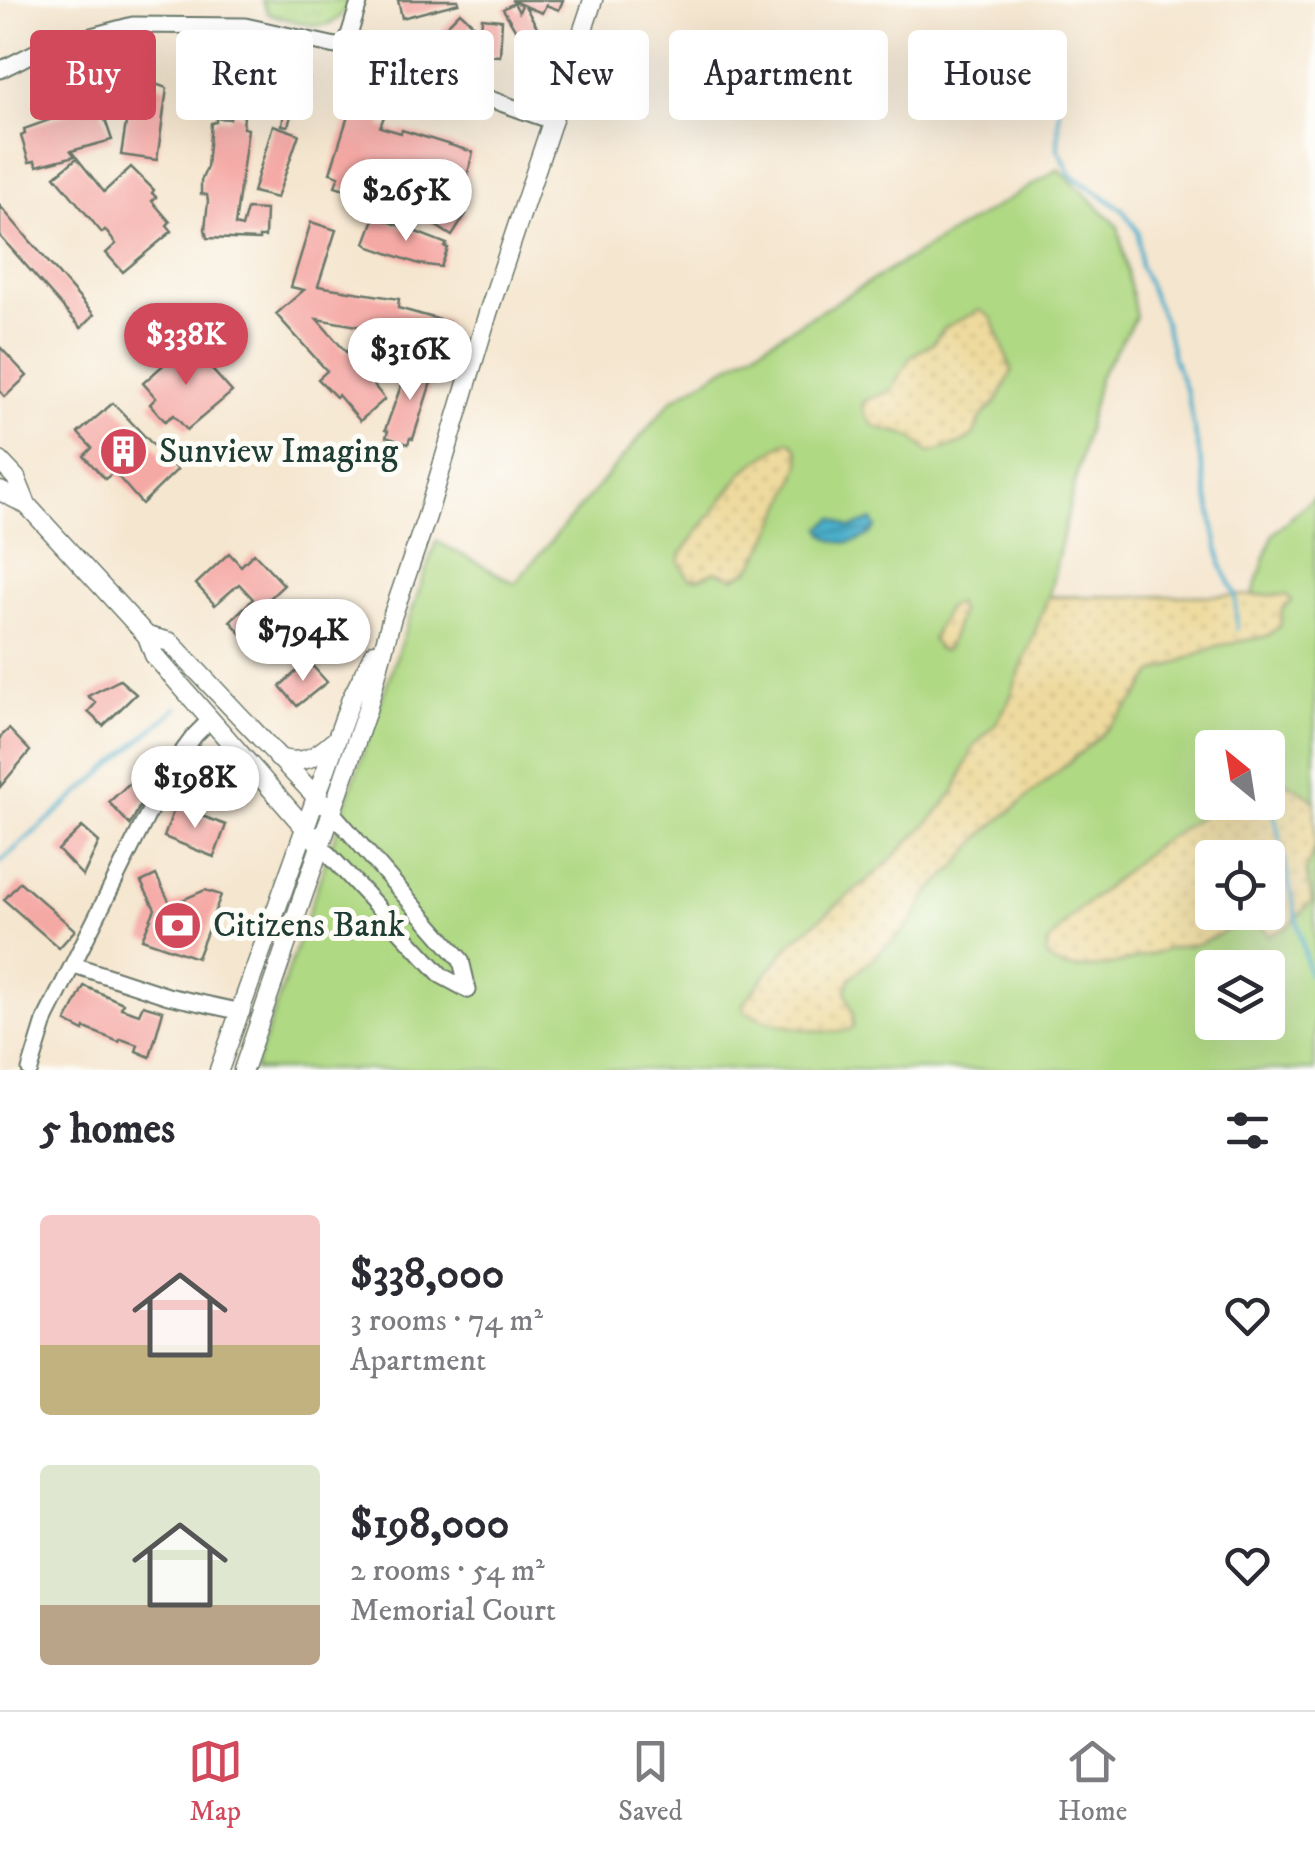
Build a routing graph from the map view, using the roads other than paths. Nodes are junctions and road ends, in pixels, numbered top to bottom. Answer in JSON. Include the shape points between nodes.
{"nodes":[{"id":1,"x":360,"y":0,"type":"edge"},
{"id":2,"x":593,"y":0,"type":"edge"},
{"id":3,"x":350,"y":30,"type":"edge"},
{"id":4,"x":333,"y":46,"type":"edge"},
{"id":5,"x":0,"y":70,"type":"edge"},
{"id":6,"x":494,"y":101,"type":"edge"},
{"id":7,"x":552,"y":121,"type":"junction"},
{"id":8,"x":0,"y":461,"type":"edge"},
{"id":9,"x":0,"y":491,"type":"edge"},
{"id":10,"x":27,"y":505,"type":"junction"},
{"id":11,"x":392,"y":616,"type":"junction"},
{"id":12,"x":147,"y":636,"type":"junction"},
{"id":13,"x":210,"y":720,"type":"junction"},
{"id":14,"x":337,"y":738,"type":"junction"},
{"id":15,"x":278,"y":758,"type":"junction"},
{"id":16,"x":316,"y":797,"type":"junction"},
{"id":17,"x":331,"y":811,"type":"junction"},
{"id":18,"x":304,"y":826,"type":"junction"},
{"id":19,"x":320,"y":845,"type":"junction"},
{"id":20,"x":74,"y":965,"type":"junction"},
{"id":21,"x":242,"y":1012,"type":"junction"},
{"id":22,"x":30,"y":1070,"type":"edge"},
{"id":23,"x":219,"y":1070,"type":"edge"},
{"id":24,"x":243,"y":1070,"type":"edge"}],
"edges":[{"from":1,"to":3,"type":"street"},
{"from":2,"to":7,"type":"main road"},
{"from":4,"to":5,"type":"street","via":[[245,26],[133,25],[42,49]]},
{"from":6,"to":7,"type":"street"},
{"from":7,"to":11,"type":"main road"},
{"from":8,"to":10,"type":"main road"},
{"from":9,"to":10,"type":"main road"},
{"from":10,"to":12,"type":"main road"},
{"from":11,"to":14,"type":"main road"},
{"from":11,"to":17,"type":"main road"},
{"from":12,"to":13,"type":"main road","via":[[154,655]]},
{"from":12,"to":15,"type":"main road","via":[[170,642]]},
{"from":13,"to":18,"type":"main road"},
{"from":13,"to":20,"type":"street","via":[[172,766]]},
{"from":14,"to":15,"type":"main road","via":[[308,761]]},
{"from":14,"to":16,"type":"main road"},
{"from":15,"to":16,"type":"main road"},
{"from":16,"to":17,"type":"main road"},
{"from":16,"to":18,"type":"main road"},
{"from":17,"to":19,"type":"main road"},
{"from":17,"to":19,"type":"street","via":[[460,960],[468,990],[442,976]]},
{"from":18,"to":19,"type":"main road"},
{"from":18,"to":21,"type":"main road"},
{"from":19,"to":24,"type":"main road"},
{"from":20,"to":21,"type":"street"},
{"from":20,"to":22,"type":"street","via":[[46,1018]]},
{"from":21,"to":23,"type":"main road"}]}
